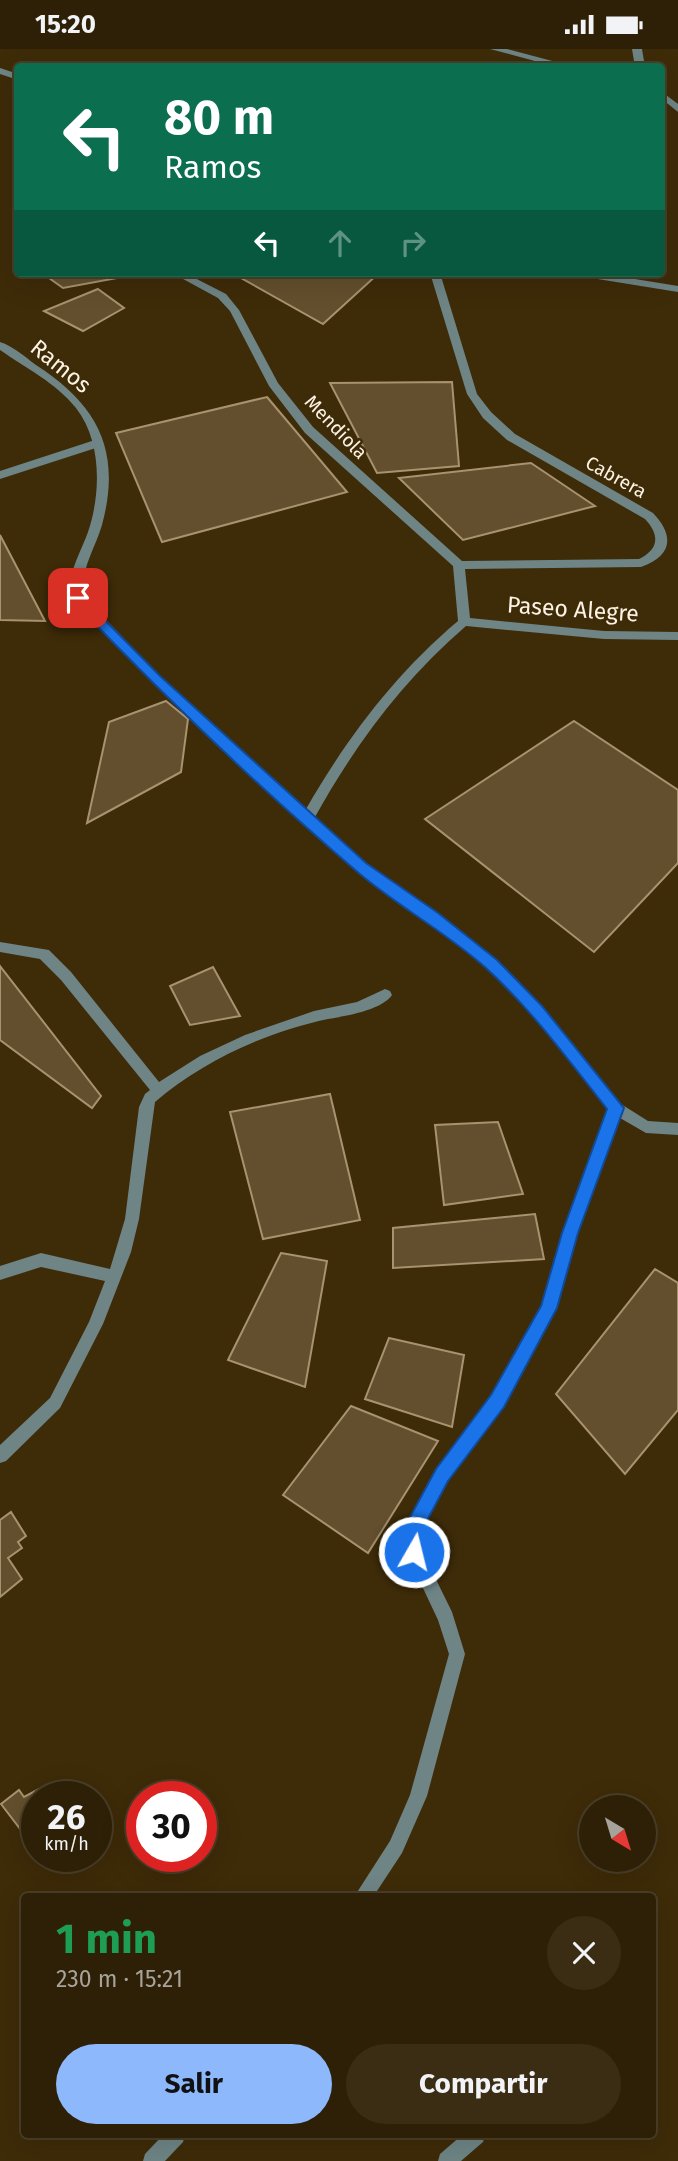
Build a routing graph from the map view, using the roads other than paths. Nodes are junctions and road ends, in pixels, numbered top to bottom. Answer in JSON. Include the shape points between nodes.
{"nodes":[{"id":1,"x":495,"y":49,"type":"edge"},
{"id":2,"x":554,"y":63,"type":"edge"},
{"id":3,"x":185,"y":277,"type":"edge"},
{"id":4,"x":436,"y":277,"type":"edge"},
{"id":5,"x":604,"y":277,"type":"edge"},
{"id":6,"x":678,"y":289,"type":"edge"},
{"id":7,"x":0,"y":345,"type":"edge"},
{"id":8,"x":98,"y":443,"type":"junction"},
{"id":9,"x":0,"y":475,"type":"edge"},
{"id":10,"x":459,"y":565,"type":"junction"},
{"id":11,"x":464,"y":622,"type":"junction"},
{"id":12,"x":678,"y":636,"type":"edge"},
{"id":13,"x":308,"y":817,"type":"junction"},
{"id":14,"x":0,"y":947,"type":"edge"},
{"id":15,"x":385,"y":995,"type":"dead end"},
{"id":16,"x":158,"y":1090,"type":"junction"},
{"id":17,"x":616,"y":1108,"type":"junction"},
{"id":18,"x":678,"y":1129,"type":"edge"},
{"id":19,"x":0,"y":1273,"type":"edge"},
{"id":20,"x":114,"y":1276,"type":"junction"},
{"id":21,"x":0,"y":1456,"type":"edge"},
{"id":22,"x":366,"y":1893,"type":"edge"},
{"id":23,"x":173,"y":2138,"type":"edge"},
{"id":24,"x":473,"y":2138,"type":"edge"},
{"id":25,"x":152,"y":2161,"type":"edge"},
{"id":26,"x":447,"y":2161,"type":"edge"}],
"edges":[{"from":1,"to":2,"type":"street"},
{"from":3,"to":10,"type":"street","name":"Mendiola","via":[[222,296],[234,310],[273,384],[309,430]]},
{"from":4,"to":10,"type":"street","name":"Cabrera","via":[[472,394],[487,415],[511,437],[649,516],[665,537],[653,558],[641,563]]},
{"from":5,"to":6,"type":"street"},
{"from":7,"to":8,"type":"street","name":"Ramos","via":[[82,408]]},
{"from":8,"to":9,"type":"street"},
{"from":8,"to":13,"type":"street","name":"Ramos","via":[[103,472],[98,517],[77,576],[78,598],[156,679]]},
{"from":10,"to":11,"type":"street"},
{"from":11,"to":12,"type":"street","name":"Paseo Alegre","via":[[604,635]]},
{"from":11,"to":13,"type":"street","via":[[435,645],[380,709],[335,766]]},
{"from":13,"to":17,"type":"street","name":"Ramos","via":[[361,867],[491,964],[537,1011]]},
{"from":14,"to":16,"type":"street","via":[[44,954]]},
{"from":15,"to":16,"type":"street","via":[[360,1009],[318,1016],[237,1044]]},
{"from":16,"to":20,"type":"street","via":[[146,1107],[132,1219]]},
{"from":17,"to":18,"type":"street","name":"Ramos","via":[[646,1127]]},
{"from":17,"to":22,"type":"street","via":[[570,1233],[549,1308],[498,1401],[442,1475],[415,1525],[414,1552],[446,1618],[457,1654],[418,1796],[396,1847]]},
{"from":19,"to":20,"type":"street","via":[[41,1260]]},
{"from":20,"to":21,"type":"street","via":[[55,1403]]},
{"from":23,"to":25,"type":"street"},
{"from":24,"to":26,"type":"street"}]}
